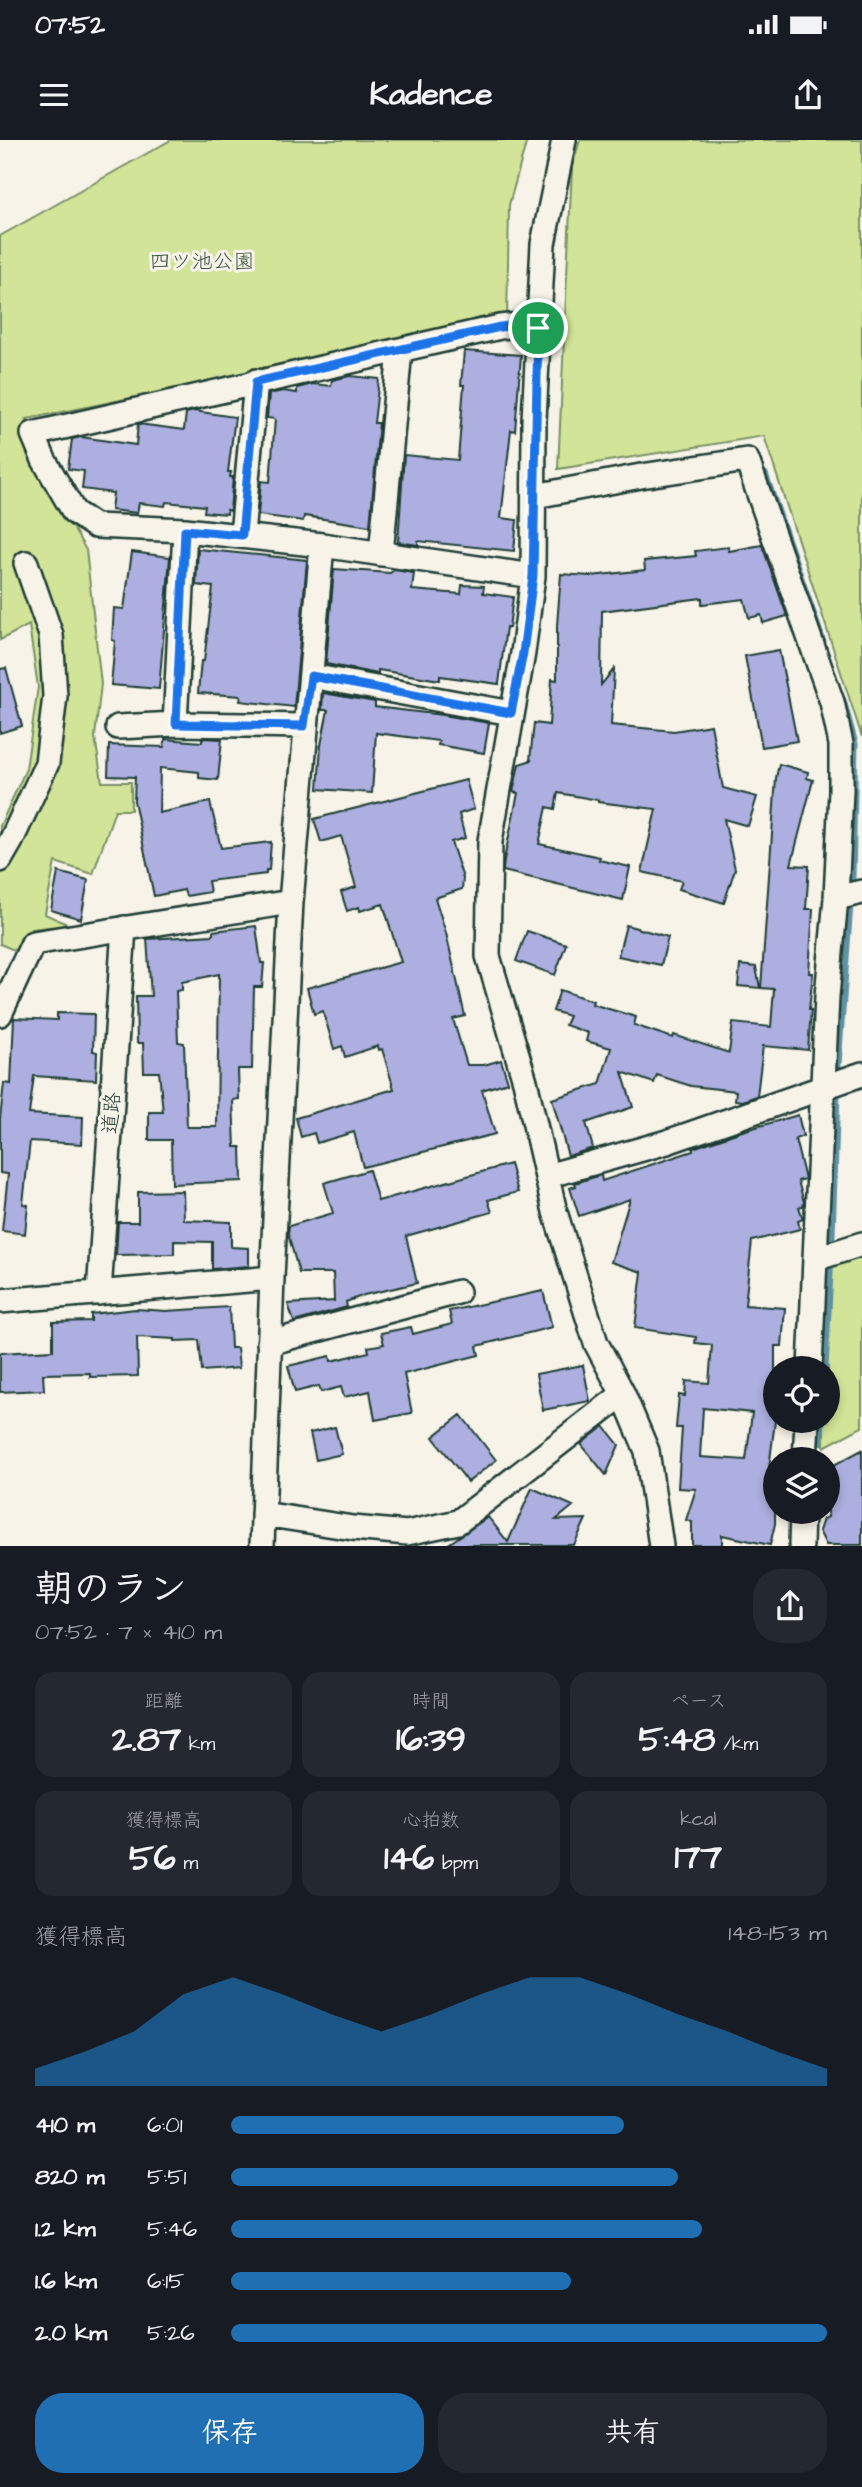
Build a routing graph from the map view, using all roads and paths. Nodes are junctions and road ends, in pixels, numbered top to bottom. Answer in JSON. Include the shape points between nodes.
{"nodes":[{"id":1,"x":564,"y":140,"type":"edge"},
{"id":2,"x":538,"y":328,"type":"junction"},
{"id":3,"x":400,"y":350,"type":"junction"},
{"id":4,"x":256,"y":382,"type":"junction"},
{"id":5,"x":535,"y":496,"type":"junction"},
{"id":6,"x":185,"y":530,"type":"junction"},
{"id":7,"x":242,"y":535,"type":"junction"},
{"id":8,"x":322,"y":545,"type":"junction"},
{"id":9,"x":381,"y":554,"type":"junction"},
{"id":10,"x":26,"y":563,"type":"dead end"},
{"id":11,"x":533,"y":576,"type":"junction"},
{"id":12,"x":311,"y":676,"type":"junction"},
{"id":13,"x":511,"y":713,"type":"junction"},
{"id":14,"x":176,"y":724,"type":"junction"},
{"id":15,"x":304,"y":726,"type":"junction"},
{"id":16,"x":118,"y":727,"type":"dead end"},
{"id":17,"x":0,"y":860,"type":"edge"},
{"id":18,"x":850,"y":895,"type":"edge"},
{"id":19,"x":290,"y":902,"type":"junction"},
{"id":20,"x":124,"y":929,"type":"junction"},
{"id":21,"x":0,"y":1014,"type":"edge"},
{"id":22,"x":841,"y":1081,"type":"edge"},
{"id":23,"x":547,"y":1176,"type":"junction"},
{"id":24,"x":836,"y":1252,"type":"edge"},
{"id":25,"x":272,"y":1278,"type":"junction"},
{"id":26,"x":458,"y":1292,"type":"dead end"},
{"id":27,"x":99,"y":1293,"type":"junction"},
{"id":28,"x":0,"y":1301,"type":"edge"},
{"id":29,"x":269,"y":1343,"type":"junction"},
{"id":30,"x":813,"y":1356,"type":"edge"},
{"id":31,"x":623,"y":1394,"type":"junction"},
{"id":32,"x":263,"y":1514,"type":"junction"},
{"id":33,"x":802,"y":1524,"type":"edge"},
{"id":34,"x":262,"y":1545,"type":"edge"},
{"id":35,"x":660,"y":1545,"type":"edge"},
{"id":36,"x":802,"y":1545,"type":"edge"}],
"edges":[{"from":1,"to":2,"type":"street","via":[[543,244]]},
{"from":2,"to":3,"type":"street","via":[[527,324],[500,327]]},
{"from":2,"to":5,"type":"street"},
{"from":3,"to":4,"type":"street"},
{"from":3,"to":9,"type":"street"},
{"from":4,"to":6,"type":"street","via":[[33,434],[74,512],[95,526]]},
{"from":4,"to":7,"type":"street"},
{"from":5,"to":11,"type":"street"},
{"from":5,"to":18,"type":"street","via":[[747,460],[834,712],[841,744]]},
{"from":6,"to":7,"type":"street"},
{"from":6,"to":14,"type":"street"},
{"from":7,"to":8,"type":"street"},
{"from":8,"to":9,"type":"street"},
{"from":8,"to":12,"type":"street"},
{"from":9,"to":11,"type":"street"},
{"from":10,"to":17,"type":"street","via":[[51,635],[55,696],[47,763]]},
{"from":11,"to":13,"type":"street"},
{"from":12,"to":13,"type":"street"},
{"from":12,"to":15,"type":"street"},
{"from":13,"to":23,"type":"street","via":[[490,841],[488,956]]},
{"from":14,"to":15,"type":"street"},
{"from":14,"to":16,"type":"street"},
{"from":15,"to":19,"type":"street"},
{"from":18,"to":22,"type":"street","via":[[827,996]]},
{"from":19,"to":20,"type":"street"},
{"from":19,"to":25,"type":"street"},
{"from":20,"to":21,"type":"street","via":[[33,943]]},
{"from":20,"to":27,"type":"street","name":"道路"},
{"from":22,"to":23,"type":"street","via":[[667,1142]]},
{"from":22,"to":24,"type":"street"},
{"from":23,"to":31,"type":"street","via":[[596,1343]]},
{"from":24,"to":30,"type":"street"},
{"from":25,"to":27,"type":"street"},
{"from":25,"to":29,"type":"street"},
{"from":26,"to":29,"type":"street"},
{"from":27,"to":28,"type":"street"},
{"from":29,"to":32,"type":"street"},
{"from":31,"to":32,"type":"street","via":[[458,1522],[407,1533]]},
{"from":31,"to":35,"type":"street","via":[[647,1451]]},
{"from":32,"to":34,"type":"street"},
{"from":33,"to":36,"type":"street"}]}
